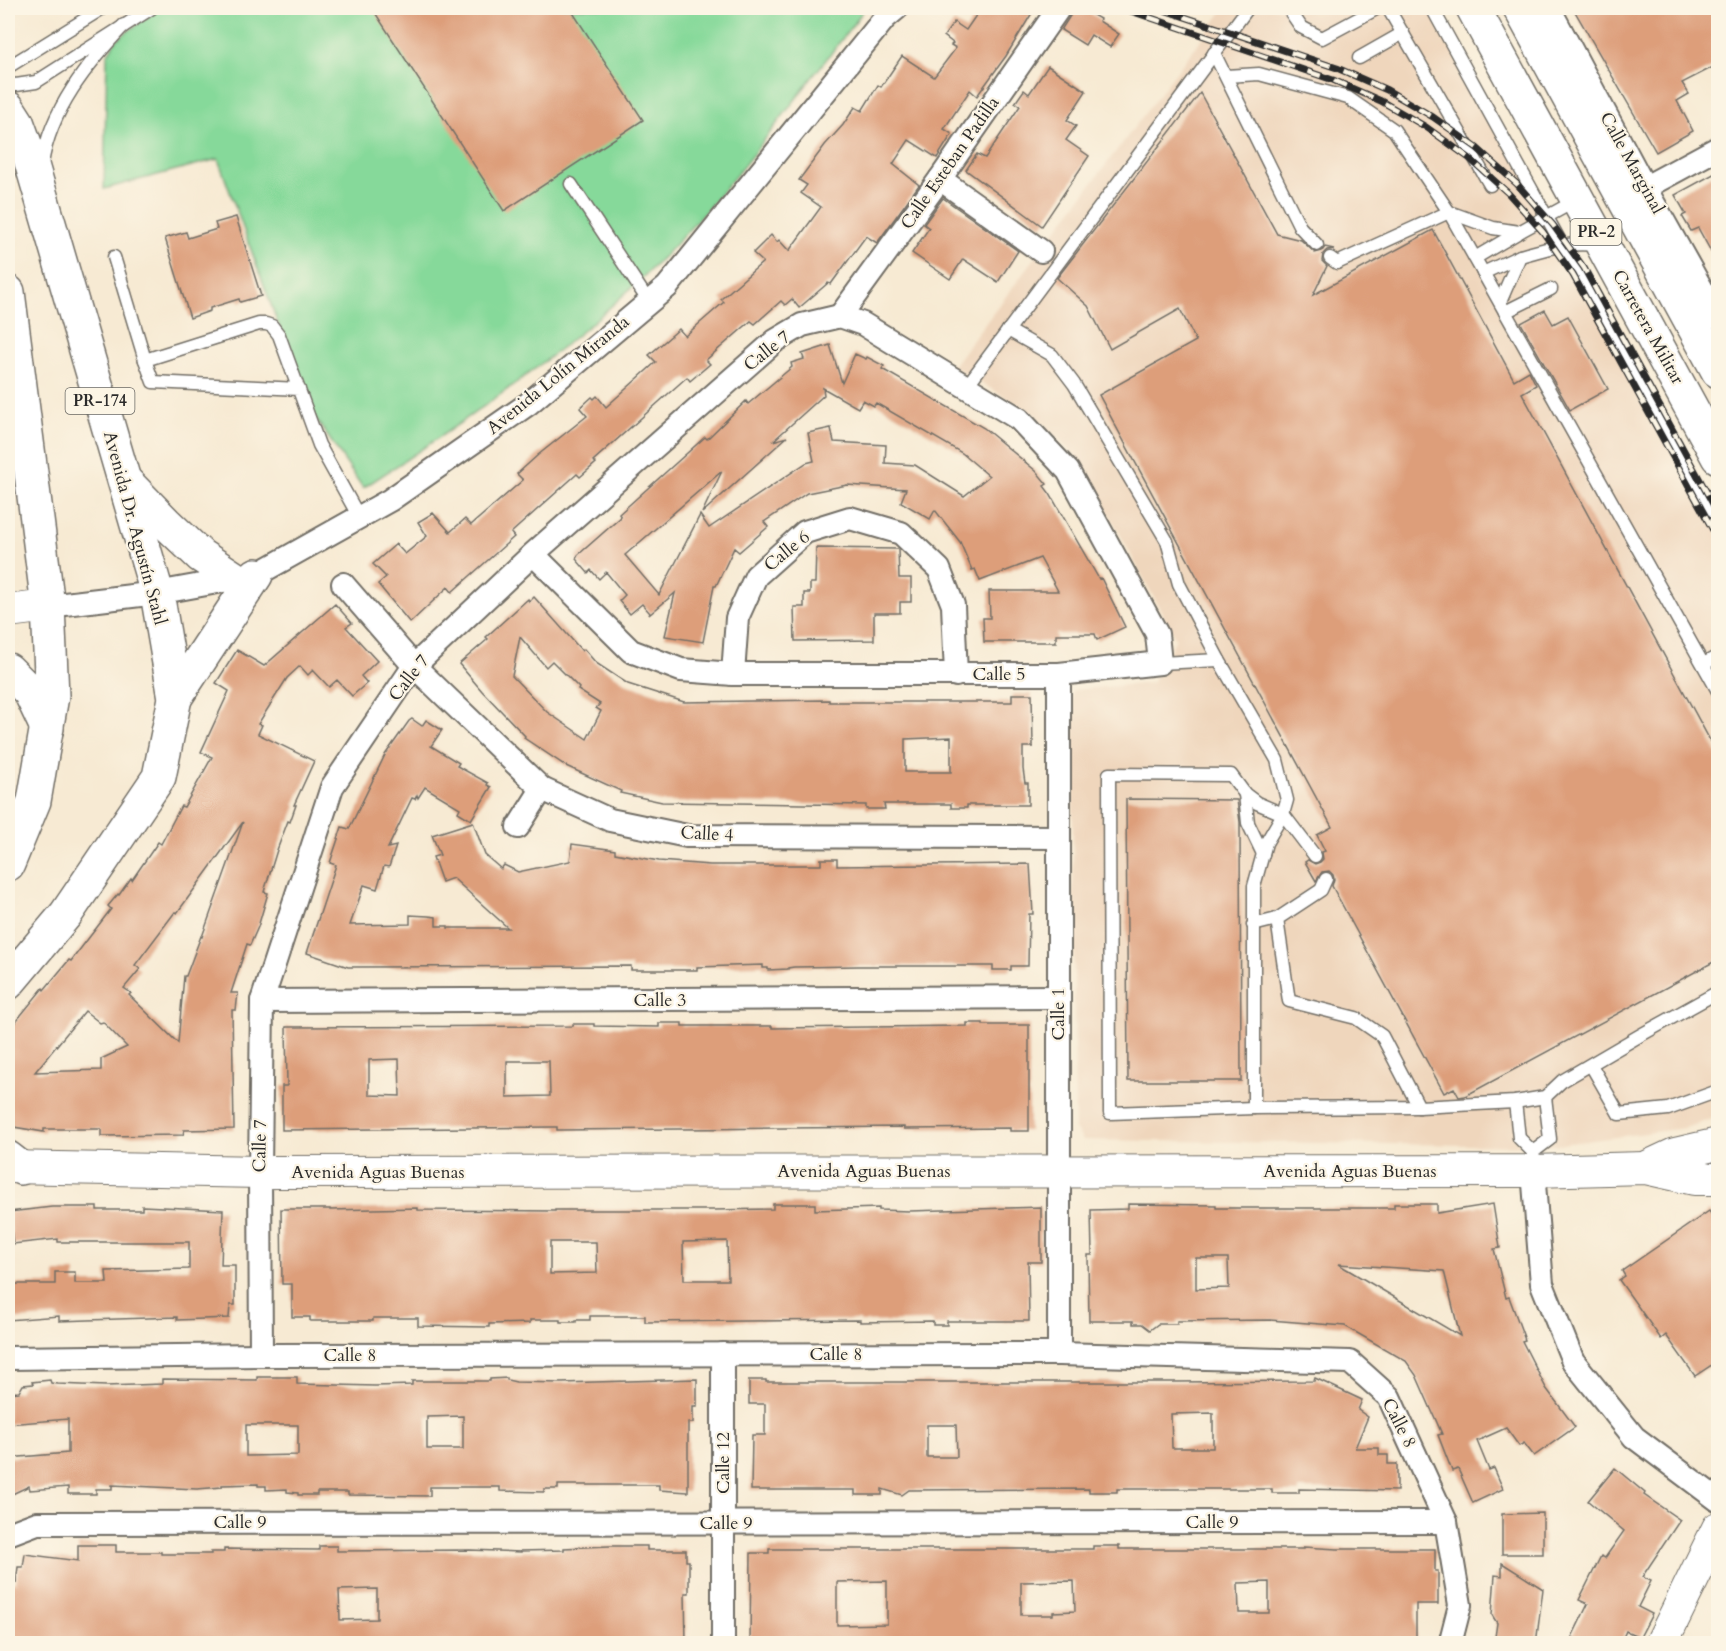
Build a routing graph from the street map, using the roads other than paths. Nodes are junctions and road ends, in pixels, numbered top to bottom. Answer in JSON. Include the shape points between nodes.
{"nodes":[{"id":1,"x":103,"y":8,"type":"edge"},
{"id":2,"x":152,"y":8,"type":"edge"},
{"id":3,"x":1059,"y":8,"type":"edge"},
{"id":4,"x":1248,"y":8,"type":"edge"},
{"id":5,"x":1288,"y":8,"type":"edge"},
{"id":6,"x":1378,"y":8,"type":"edge"},
{"id":7,"x":1388,"y":8,"type":"edge"},
{"id":8,"x":1432,"y":8,"type":"edge"},
{"id":9,"x":1473,"y":8,"type":"edge"},
{"id":10,"x":1520,"y":8,"type":"edge"},
{"id":11,"x":1549,"y":8,"type":"edge"},
{"id":12,"x":886,"y":11,"type":"edge"},
{"id":13,"x":124,"y":25,"type":"junction"},
{"id":14,"x":1403,"y":33,"type":"junction"},
{"id":15,"x":1214,"y":53,"type":"junction"},
{"id":16,"x":1359,"y":58,"type":"dead end"},
{"id":17,"x":8,"y":67,"type":"edge"},
{"id":18,"x":1226,"y":76,"type":"junction"},
{"id":19,"x":8,"y":84,"type":"edge"},
{"id":20,"x":8,"y":108,"type":"edge"},
{"id":21,"x":1719,"y":148,"type":"edge"},
{"id":22,"x":940,"y":179,"type":"junction"},
{"id":23,"x":571,"y":184,"type":"dead end"},
{"id":24,"x":1490,"y":185,"type":"dead end"},
{"id":25,"x":39,"y":189,"type":"junction"},
{"id":26,"x":1634,"y":192,"type":"junction"},
{"id":27,"x":1578,"y":199,"type":"junction"},
{"id":28,"x":1449,"y":212,"type":"junction"},
{"id":29,"x":1546,"y":216,"type":"junction"},
{"id":30,"x":1519,"y":232,"type":"junction"},
{"id":31,"x":1562,"y":244,"type":"junction"},
{"id":32,"x":1317,"y":245,"type":"dead end"},
{"id":33,"x":1604,"y":246,"type":"junction"},
{"id":34,"x":1041,"y":251,"type":"dead end"},
{"id":35,"x":1520,"y":256,"type":"junction"},
{"id":36,"x":114,"y":258,"type":"dead end"},
{"id":37,"x":1330,"y":258,"type":"dead end"},
{"id":38,"x":1475,"y":258,"type":"junction"},
{"id":39,"x":1484,"y":273,"type":"junction"},
{"id":40,"x":1551,"y":289,"type":"dead end"},
{"id":41,"x":8,"y":292,"type":"edge"},
{"id":42,"x":649,"y":302,"type":"junction"},
{"id":43,"x":1503,"y":307,"type":"junction"},
{"id":44,"x":840,"y":316,"type":"junction"},
{"id":45,"x":1719,"y":318,"type":"edge"},
{"id":46,"x":1008,"y":330,"type":"junction"},
{"id":47,"x":145,"y":360,"type":"junction"},
{"id":48,"x":1719,"y":371,"type":"edge"},
{"id":49,"x":966,"y":387,"type":"junction"},
{"id":50,"x":299,"y":389,"type":"junction"},
{"id":51,"x":1719,"y":456,"type":"edge"},
{"id":52,"x":123,"y":478,"type":"junction"},
{"id":53,"x":359,"y":517,"type":"junction"},
{"id":54,"x":1719,"y":529,"type":"edge"},
{"id":55,"x":533,"y":554,"type":"junction"},
{"id":56,"x":246,"y":577,"type":"junction"},
{"id":57,"x":343,"y":584,"type":"dead end"},
{"id":58,"x":157,"y":593,"type":"junction"},
{"id":59,"x":48,"y":606,"type":"junction"},
{"id":60,"x":8,"y":611,"type":"edge"},
{"id":61,"x":1719,"y":656,"type":"edge"},
{"id":62,"x":1220,"y":660,"type":"junction"},
{"id":63,"x":1160,"y":663,"type":"junction"},
{"id":64,"x":1704,"y":664,"type":"junction"},
{"id":65,"x":414,"y":666,"type":"junction"},
{"id":66,"x":8,"y":670,"type":"edge"},
{"id":67,"x":733,"y":674,"type":"junction"},
{"id":68,"x":1059,"y":674,"type":"junction"},
{"id":69,"x":956,"y":675,"type":"junction"},
{"id":70,"x":1717,"y":684,"type":"edge"},
{"id":71,"x":175,"y":698,"type":"junction"},
{"id":72,"x":47,"y":728,"type":"junction"},
{"id":73,"x":543,"y":789,"type":"junction"},
{"id":74,"x":1245,"y":794,"type":"junction"},
{"id":75,"x":1283,"y":814,"type":"junction"},
{"id":76,"x":518,"y":827,"type":"dead end"},
{"id":77,"x":1058,"y":837,"type":"junction"},
{"id":78,"x":1263,"y":854,"type":"junction"},
{"id":79,"x":1315,"y":856,"type":"dead end"},
{"id":80,"x":8,"y":864,"type":"edge"},
{"id":81,"x":1326,"y":879,"type":"dead end"},
{"id":82,"x":1277,"y":919,"type":"junction"},
{"id":83,"x":1253,"y":925,"type":"junction"},
{"id":84,"x":11,"y":972,"type":"edge"},
{"id":85,"x":1719,"y":992,"type":"edge"},
{"id":86,"x":1058,"y":997,"type":"junction"},
{"id":87,"x":262,"y":1001,"type":"junction"},
{"id":88,"x":1591,"y":1065,"type":"junction"},
{"id":89,"x":1719,"y":1090,"type":"edge"},
{"id":90,"x":1545,"y":1097,"type":"junction"},
{"id":91,"x":1515,"y":1102,"type":"junction"},
{"id":92,"x":1419,"y":1107,"type":"junction"},
{"id":93,"x":1254,"y":1108,"type":"junction"},
{"id":94,"x":1719,"y":1144,"type":"edge"},
{"id":95,"x":1533,"y":1162,"type":"junction"},
{"id":96,"x":11,"y":1167,"type":"edge"},
{"id":97,"x":1645,"y":1168,"type":"junction"},
{"id":98,"x":1058,"y":1171,"type":"junction"},
{"id":99,"x":260,"y":1172,"type":"junction"},
{"id":100,"x":1719,"y":1179,"type":"edge"},
{"id":101,"x":723,"y":1354,"type":"junction"},
{"id":102,"x":1059,"y":1354,"type":"junction"},
{"id":103,"x":261,"y":1355,"type":"junction"},
{"id":104,"x":8,"y":1358,"type":"edge"},
{"id":105,"x":1719,"y":1500,"type":"edge"},
{"id":106,"x":1446,"y":1522,"type":"junction"},
{"id":107,"x":723,"y":1523,"type":"junction"},
{"id":108,"x":1719,"y":1528,"type":"edge"},
{"id":109,"x":8,"y":1534,"type":"edge"},
{"id":110,"x":723,"y":1644,"type":"edge"},
{"id":111,"x":1450,"y":1644,"type":"edge"},
{"id":112,"x":1661,"y":1644,"type":"edge"}],
"edges":[{"from":1,"to":17,"type":"lane"},
{"from":2,"to":13,"type":"lane"},
{"from":3,"to":22,"type":"street","name":"Calle Esteban Padilla"},
{"from":4,"to":15,"type":"lane"},
{"from":5,"to":6,"type":"lane","via":[[1301,27],[1322,38]]},
{"from":7,"to":14,"type":"lane"},
{"from":8,"to":29,"type":"lane"},
{"from":9,"to":27,"type":"main road","name":"Carretera Militar","number":"PR-2"},
{"from":10,"to":26,"type":"main road","number":"PR-2"},
{"from":11,"to":26,"type":"street","name":"Calle Marginal"},
{"from":12,"to":42,"type":"street","name":"Avenida Lolín Miranda","via":[[667,287]]},
{"from":13,"to":19,"type":"lane","via":[[36,82]]},
{"from":13,"to":25,"type":"lane","via":[[76,80],[44,150]]},
{"from":14,"to":16,"type":"lane"},
{"from":14,"to":24,"type":"lane"},
{"from":15,"to":18,"type":"lane"},
{"from":15,"to":46,"type":"lane"},
{"from":18,"to":28,"type":"lane","via":[[1259,74],[1348,98],[1394,130]]},
{"from":18,"to":32,"type":"lane","via":[[1300,227]]},
{"from":20,"to":25,"type":"main road","name":"Avenida Dr. Agustín Stahl","number":"PR-174","via":[[17,122]]},
{"from":21,"to":26,"type":"street"},
{"from":22,"to":34,"type":"street"},
{"from":22,"to":44,"type":"street","name":"Calle Esteban Padilla"},
{"from":23,"to":42,"type":"lane"},
{"from":25,"to":52,"type":"main road","name":"Avenida Dr. Agustín Stahl","number":"PR-174"},
{"from":26,"to":45,"type":"street","name":"Calle Marginal"},
{"from":26,"to":48,"type":"main road","number":"PR-2"},
{"from":27,"to":29,"type":"lane"},
{"from":27,"to":33,"type":"main road","name":"Carretera Militar","number":"PR-2"},
{"from":28,"to":30,"type":"lane","via":[[1493,228]]},
{"from":28,"to":37,"type":"lane","via":[[1337,262]]},
{"from":28,"to":38,"type":"lane"},
{"from":29,"to":30,"type":"lane"},
{"from":29,"to":31,"type":"lane"},
{"from":30,"to":38,"type":"lane"},
{"from":31,"to":33,"type":"lane"},
{"from":31,"to":35,"type":"lane"},
{"from":31,"to":54,"type":"lane"},
{"from":33,"to":51,"type":"main road","name":"Carretera Militar","number":"PR-2"},
{"from":35,"to":39,"type":"lane"},
{"from":35,"to":43,"type":"lane"},
{"from":36,"to":47,"type":"lane"},
{"from":38,"to":39,"type":"lane"},
{"from":39,"to":43,"type":"lane"},
{"from":40,"to":43,"type":"lane"},
{"from":41,"to":59,"type":"main road"},
{"from":42,"to":53,"type":"street","name":"Avenida Lolín Miranda","via":[[528,404],[390,500]]},
{"from":43,"to":64,"type":"lane"},
{"from":44,"to":49,"type":"street","via":[[863,324]]},
{"from":44,"to":55,"type":"street","name":"Calle 7","via":[[802,325],[775,341]]},
{"from":46,"to":49,"type":"lane"},
{"from":46,"to":62,"type":"lane","via":[[1052,355],[1074,384],[1167,541],[1179,584]]},
{"from":47,"to":50,"type":"lane","via":[[153,382]]},
{"from":47,"to":50,"type":"lane","via":[[266,324],[279,335]]},
{"from":49,"to":63,"type":"street","via":[[1019,419],[1068,471],[1157,634]]},
{"from":50,"to":53,"type":"lane","via":[[319,445]]},
{"from":52,"to":56,"type":"main road","via":[[201,556]]},
{"from":52,"to":58,"type":"main road","name":"Avenida Dr. Agustín Stahl","number":"PR-174"},
{"from":53,"to":56,"type":"street","name":"Avenida Lolín Miranda"},
{"from":55,"to":65,"type":"street","name":"Calle 7"},
{"from":55,"to":67,"type":"street","name":"Calle 5","via":[[631,651],[681,670]]},
{"from":56,"to":58,"type":"street","name":"Avenida Lolín Miranda"},
{"from":56,"to":71,"type":"main road"},
{"from":57,"to":65,"type":"street","name":"Calle 4"},
{"from":58,"to":59,"type":"street","name":"Avenida Lolín Miranda"},
{"from":58,"to":71,"type":"main road","name":"Avenida Dr. Agustín Stahl","number":"PR-174"},
{"from":59,"to":60,"type":"street"},
{"from":59,"to":72,"type":"main road","via":[[52,696]]},
{"from":61,"to":64,"type":"lane"},
{"from":62,"to":63,"type":"lane"},
{"from":62,"to":75,"type":"lane","via":[[1277,760],[1287,800]]},
{"from":63,"to":68,"type":"street","name":"Calle 5"},
{"from":64,"to":70,"type":"lane"},
{"from":65,"to":73,"type":"street","name":"Calle 4"},
{"from":65,"to":87,"type":"street","name":"Calle 7","via":[[332,788]]},
{"from":66,"to":72,"type":"main road","via":[[30,692]]},
{"from":67,"to":69,"type":"street","name":"Calle 5"},
{"from":67,"to":69,"type":"street","name":"Calle 6","via":[[737,618],[756,576],[805,532],[850,518],[901,533],[939,569],[953,605]]},
{"from":68,"to":69,"type":"street","name":"Calle 5"},
{"from":68,"to":77,"type":"street","name":"Calle 1"},
{"from":71,"to":84,"type":"main road","name":"Avenida Dr. Agustín Stahl","number":"PR-174","via":[[159,777],[66,914]]},
{"from":72,"to":80,"type":"main road","via":[[34,801]]},
{"from":73,"to":76,"type":"street"},
{"from":73,"to":77,"type":"street","name":"Calle 4","via":[[610,820],[687,836]]},
{"from":74,"to":75,"type":"lane"},
{"from":74,"to":78,"type":"lane","via":[[1248,823]]},
{"from":74,"to":93,"type":"lane","via":[[1231,776],[1109,774],[1110,1113]]},
{"from":75,"to":78,"type":"lane"},
{"from":75,"to":79,"type":"lane"},
{"from":77,"to":86,"type":"street","name":"Calle 1"},
{"from":78,"to":83,"type":"lane","via":[[1254,886]]},
{"from":81,"to":82,"type":"lane","via":[[1321,890]]},
{"from":82,"to":83,"type":"lane"},
{"from":82,"to":92,"type":"lane","via":[[1289,1001],[1356,1018],[1382,1036]]},
{"from":83,"to":93,"type":"lane"},
{"from":85,"to":88,"type":"lane"},
{"from":86,"to":87,"type":"street","name":"Calle 3"},
{"from":86,"to":98,"type":"street","name":"Calle 1"},
{"from":87,"to":99,"type":"street","name":"Calle 7"},
{"from":88,"to":89,"type":"lane","via":[[1619,1114],[1668,1109]]},
{"from":88,"to":90,"type":"lane","via":[[1562,1081]]},
{"from":90,"to":91,"type":"lane"},
{"from":90,"to":95,"type":"lane","via":[[1550,1139]]},
{"from":91,"to":92,"type":"lane"},
{"from":91,"to":95,"type":"lane","via":[[1519,1138]]},
{"from":92,"to":93,"type":"lane"},
{"from":94,"to":97,"type":"street","via":[[1675,1154]]},
{"from":95,"to":97,"type":"street","name":"Avenida Aguas Buenas"},
{"from":95,"to":98,"type":"street","name":"Avenida Aguas Buenas"},
{"from":95,"to":105,"type":"street","via":[[1542,1284],[1573,1361],[1634,1437]]},
{"from":96,"to":99,"type":"street","name":"Avenida Aguas Buenas"},
{"from":97,"to":100,"type":"street","name":"Avenida Aguas Buenas","via":[[1694,1179]]},
{"from":98,"to":99,"type":"street","name":"Avenida Aguas Buenas"},
{"from":98,"to":102,"type":"street","name":"Calle 1"},
{"from":99,"to":103,"type":"street","name":"Calle 7"},
{"from":101,"to":102,"type":"street","name":"Calle 8"},
{"from":101,"to":103,"type":"street","name":"Calle 8"},
{"from":101,"to":107,"type":"street","name":"Calle 12"},
{"from":102,"to":106,"type":"street","name":"Calle 8","via":[[1350,1362],[1389,1397]]},
{"from":103,"to":104,"type":"street","name":"Calle 8"},
{"from":106,"to":107,"type":"street","name":"Calle 9"},
{"from":106,"to":111,"type":"street","name":"Calle 8","via":[[1460,1605]]},
{"from":107,"to":109,"type":"street","name":"Calle 9","via":[[37,1523]]},
{"from":107,"to":110,"type":"street","name":"Calle 12"},
{"from":108,"to":112,"type":"street"}]}
